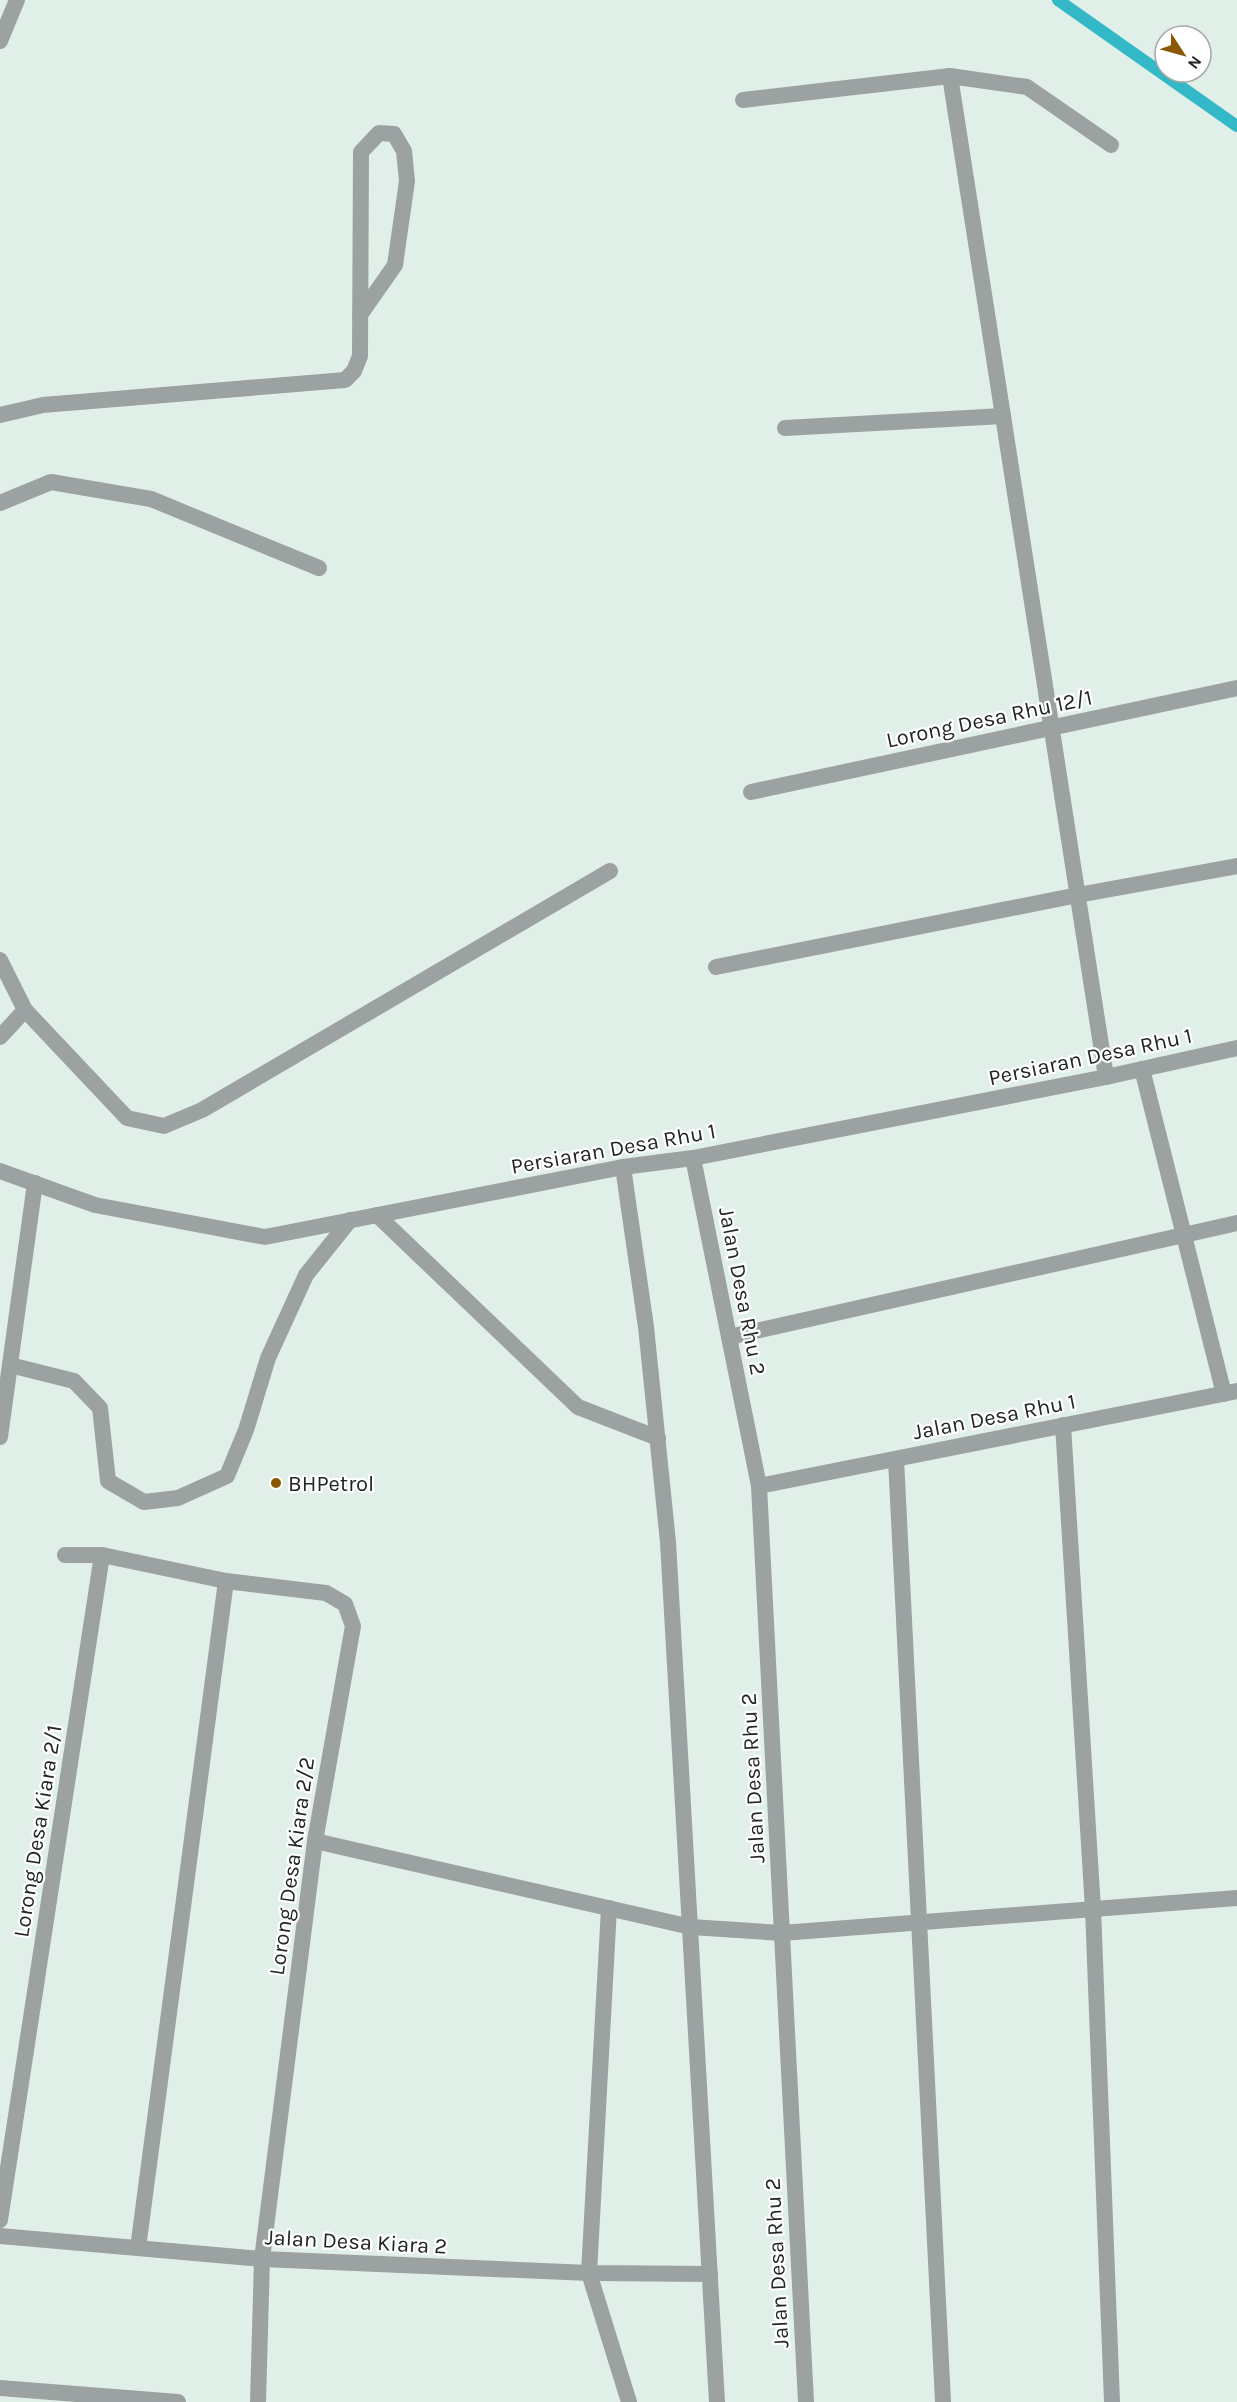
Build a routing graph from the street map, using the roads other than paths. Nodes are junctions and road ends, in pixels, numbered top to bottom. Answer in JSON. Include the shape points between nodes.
{"nodes":[{"id":1,"x":15,"y":6,"type":"edge"},
{"id":2,"x":0,"y":41,"type":"edge"},
{"id":3,"x":950,"y":76,"type":"junction"},
{"id":4,"x":743,"y":100,"type":"dead end"},
{"id":5,"x":1111,"y":146,"type":"dead end"},
{"id":6,"x":360,"y":315,"type":"junction"},
{"id":7,"x":0,"y":415,"type":"edge"},
{"id":8,"x":1003,"y":416,"type":"junction"},
{"id":9,"x":785,"y":428,"type":"dead end"},
{"id":10,"x":0,"y":503,"type":"edge"},
{"id":11,"x":319,"y":568,"type":"dead end"},
{"id":12,"x":1237,"y":688,"type":"edge"},
{"id":13,"x":1052,"y":728,"type":"junction"},
{"id":14,"x":751,"y":792,"type":"dead end"},
{"id":15,"x":1237,"y":866,"type":"edge"},
{"id":16,"x":610,"y":871,"type":"dead end"},
{"id":17,"x":1078,"y":895,"type":"junction"},
{"id":18,"x":0,"y":960,"type":"edge"},
{"id":19,"x":716,"y":967,"type":"dead end"},
{"id":20,"x":25,"y":1010,"type":"junction"},
{"id":21,"x":0,"y":1037,"type":"edge"},
{"id":22,"x":1237,"y":1048,"type":"edge"},
{"id":23,"x":1142,"y":1069,"type":"junction"},
{"id":24,"x":1106,"y":1077,"type":"junction"},
{"id":25,"x":693,"y":1158,"type":"junction"},
{"id":26,"x":623,"y":1167,"type":"junction"},
{"id":27,"x":0,"y":1171,"type":"edge"},
{"id":28,"x":35,"y":1183,"type":"junction"},
{"id":29,"x":376,"y":1215,"type":"junction"},
{"id":30,"x":350,"y":1220,"type":"junction"},
{"id":31,"x":1237,"y":1223,"type":"edge"},
{"id":32,"x":1183,"y":1233,"type":"junction"},
{"id":33,"x":729,"y":1337,"type":"junction"},
{"id":34,"x":10,"y":1365,"type":"junction"},
{"id":35,"x":1231,"y":1392,"type":"edge"},
{"id":36,"x":1063,"y":1425,"type":"junction"},
{"id":37,"x":0,"y":1437,"type":"edge"},
{"id":38,"x":658,"y":1438,"type":"junction"},
{"id":39,"x":896,"y":1459,"type":"junction"},
{"id":40,"x":759,"y":1486,"type":"junction"},
{"id":41,"x":65,"y":1555,"type":"dead end"},
{"id":42,"x":102,"y":1555,"type":"junction"},
{"id":43,"x":226,"y":1581,"type":"junction"},
{"id":44,"x":315,"y":1841,"type":"junction"},
{"id":45,"x":1237,"y":1898,"type":"edge"},
{"id":46,"x":609,"y":1908,"type":"junction"},
{"id":47,"x":1092,"y":1909,"type":"junction"},
{"id":48,"x":919,"y":1922,"type":"junction"},
{"id":49,"x":691,"y":1926,"type":"junction"},
{"id":50,"x":782,"y":1933,"type":"junction"},
{"id":51,"x":0,"y":2220,"type":"edge"},
{"id":52,"x":0,"y":2236,"type":"edge"},
{"id":53,"x":138,"y":2248,"type":"junction"},
{"id":54,"x":262,"y":2259,"type":"junction"},
{"id":55,"x":589,"y":2274,"type":"junction"},
{"id":56,"x":710,"y":2274,"type":"junction"},
{"id":57,"x":0,"y":2388,"type":"edge"},
{"id":58,"x":178,"y":2402,"type":"edge"},
{"id":59,"x":258,"y":2402,"type":"edge"},
{"id":60,"x":629,"y":2402,"type":"edge"},
{"id":61,"x":717,"y":2402,"type":"edge"},
{"id":62,"x":806,"y":2402,"type":"edge"},
{"id":63,"x":944,"y":2402,"type":"edge"},
{"id":64,"x":1112,"y":2402,"type":"edge"}],
"edges":[{"from":1,"to":2,"type":"street"},
{"from":3,"to":4,"type":"street"},
{"from":3,"to":5,"type":"street","via":[[1026,87]]},
{"from":3,"to":8,"type":"street"},
{"from":6,"to":6,"type":"street","via":[[395,265],[407,181],[404,151],[394,134],[379,133],[361,152]]},
{"from":6,"to":7,"type":"street","via":[[360,356],[345,380],[43,405]]},
{"from":8,"to":9,"type":"street"},
{"from":8,"to":13,"type":"street"},
{"from":10,"to":11,"type":"street","via":[[51,482],[151,500]]},
{"from":12,"to":13,"type":"street","name":"Lorong Desa Rhu 12/1"},
{"from":13,"to":14,"type":"street","name":"Lorong Desa Rhu 12/1"},
{"from":13,"to":17,"type":"street"},
{"from":15,"to":17,"type":"street"},
{"from":16,"to":20,"type":"street","via":[[202,1110],[164,1126],[127,1118]]},
{"from":17,"to":19,"type":"street"},
{"from":17,"to":24,"type":"street"},
{"from":18,"to":20,"type":"street"},
{"from":20,"to":21,"type":"street"},
{"from":22,"to":23,"type":"street","name":"Persiaran Desa Rhu 1"},
{"from":23,"to":24,"type":"street","name":"Persiaran Desa Rhu 1"},
{"from":23,"to":32,"type":"street"},
{"from":24,"to":25,"type":"street","name":"Persiaran Desa Rhu 1"},
{"from":25,"to":26,"type":"street","name":"Persiaran Desa Rhu 1"},
{"from":25,"to":33,"type":"street","name":"Jalan Desa Rhu 2"},
{"from":26,"to":29,"type":"street","name":"Persiaran Desa Rhu 1"},
{"from":26,"to":38,"type":"street"},
{"from":27,"to":28,"type":"street","name":"Persiaran Desa Rhu 1"},
{"from":28,"to":30,"type":"street","name":"Persiaran Desa Rhu 1","via":[[95,1205],[265,1237]]},
{"from":28,"to":34,"type":"street"},
{"from":29,"to":30,"type":"street","name":"Persiaran Desa Rhu 1"},
{"from":29,"to":38,"type":"street","via":[[578,1407]]},
{"from":30,"to":34,"type":"street","via":[[306,1275],[268,1358],[227,1476],[178,1497],[144,1502],[108,1481],[100,1408],[74,1381]]},
{"from":31,"to":32,"type":"street"},
{"from":32,"to":33,"type":"street"},
{"from":32,"to":35,"type":"street"},
{"from":33,"to":40,"type":"street","name":"Jalan Desa Rhu 2"},
{"from":34,"to":37,"type":"street"},
{"from":35,"to":36,"type":"street","name":"Jalan Desa Rhu 1"},
{"from":36,"to":39,"type":"street","name":"Jalan Desa Rhu 1"},
{"from":36,"to":47,"type":"street"},
{"from":38,"to":49,"type":"street"},
{"from":39,"to":40,"type":"street","name":"Jalan Desa Rhu 1"},
{"from":39,"to":48,"type":"street"},
{"from":40,"to":50,"type":"street","name":"Jalan Desa Rhu 2"},
{"from":41,"to":42,"type":"street","name":"Lorong Desa Kiara 2/2"},
{"from":42,"to":43,"type":"street","name":"Lorong Desa Kiara 2/2"},
{"from":42,"to":51,"type":"street","name":"Lorong Desa Kiara 2/1"},
{"from":43,"to":44,"type":"street","name":"Lorong Desa Kiara 2/2","via":[[326,1593],[345,1604],[353,1626]]},
{"from":43,"to":53,"type":"street"},
{"from":44,"to":46,"type":"street"},
{"from":44,"to":54,"type":"street","name":"Lorong Desa Kiara 2/2"},
{"from":45,"to":47,"type":"street"},
{"from":46,"to":49,"type":"street"},
{"from":46,"to":55,"type":"street"},
{"from":47,"to":48,"type":"street"},
{"from":47,"to":64,"type":"street"},
{"from":48,"to":50,"type":"street"},
{"from":48,"to":63,"type":"street"},
{"from":49,"to":50,"type":"street"},
{"from":49,"to":56,"type":"street"},
{"from":50,"to":62,"type":"street","name":"Jalan Desa Rhu 2"},
{"from":52,"to":53,"type":"street","name":"Jalan Desa Kiara 2"},
{"from":53,"to":54,"type":"street","name":"Jalan Desa Kiara 2"},
{"from":54,"to":55,"type":"street","name":"Jalan Desa Kiara 2"},
{"from":54,"to":59,"type":"street","name":"Lorong Desa Kiara 2/2"},
{"from":55,"to":56,"type":"street","name":"Jalan Desa Kiara 2"},
{"from":55,"to":60,"type":"street"},
{"from":56,"to":61,"type":"street"},
{"from":57,"to":58,"type":"street"}]}
